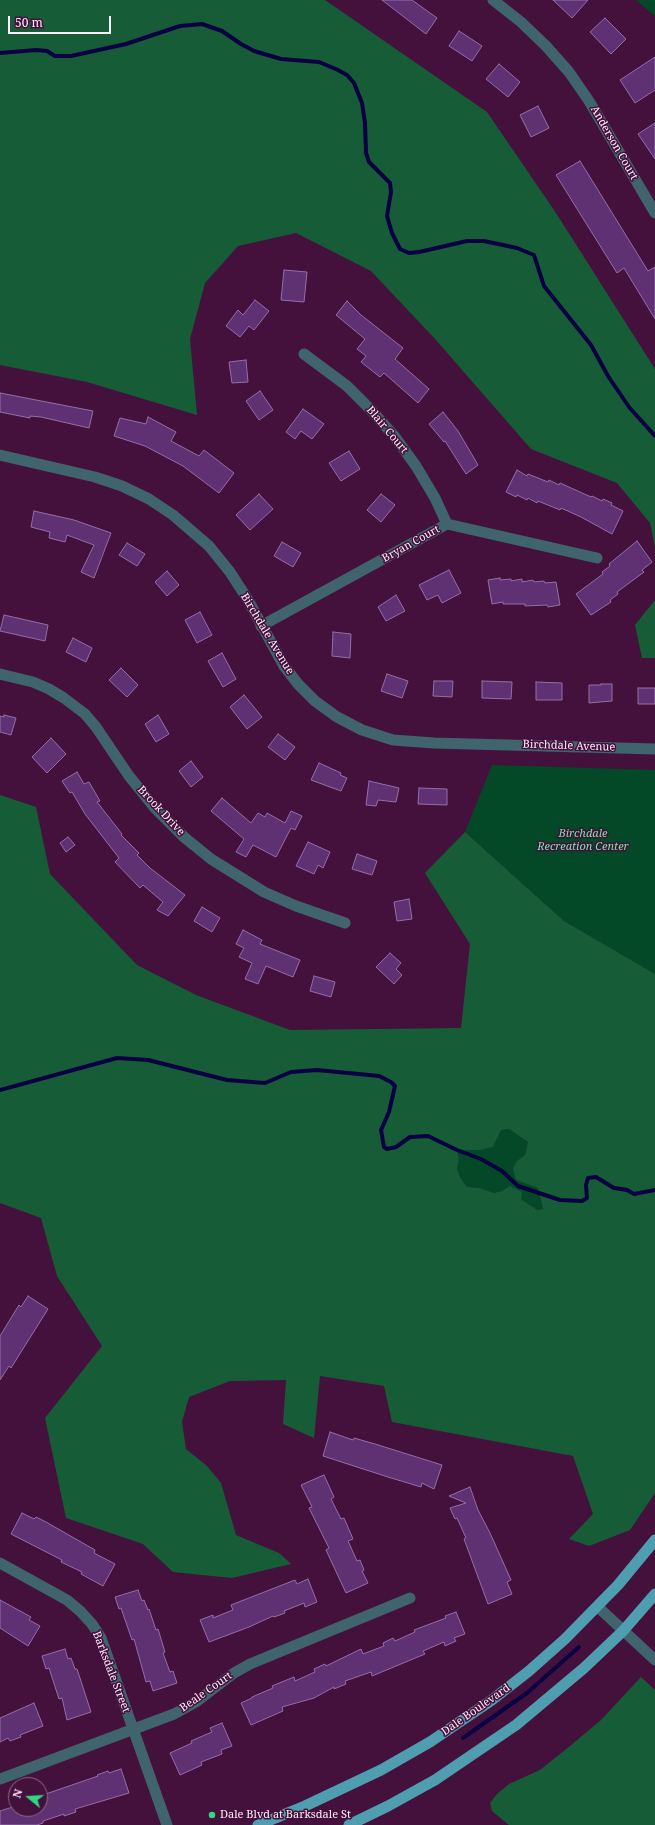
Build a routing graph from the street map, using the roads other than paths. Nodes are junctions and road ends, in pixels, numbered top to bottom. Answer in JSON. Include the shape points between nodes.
{"nodes":[{"id":1,"x":493,"y":0,"type":"edge"},
{"id":2,"x":655,"y":213,"type":"edge"},
{"id":3,"x":304,"y":354,"type":"dead end"},
{"id":4,"x":0,"y":455,"type":"edge"},
{"id":5,"x":447,"y":524,"type":"junction"},
{"id":6,"x":597,"y":558,"type":"dead end"},
{"id":7,"x":262,"y":626,"type":"junction"},
{"id":8,"x":0,"y":674,"type":"edge"},
{"id":9,"x":655,"y":748,"type":"edge"},
{"id":10,"x":345,"y":923,"type":"dead end"},
{"id":11,"x":655,"y":1540,"type":"edge"},
{"id":12,"x":0,"y":1563,"type":"edge"},
{"id":13,"x":655,"y":1594,"type":"edge"},
{"id":14,"x":410,"y":1598,"type":"dead end"},
{"id":15,"x":598,"y":1607,"type":"junction"},
{"id":16,"x":623,"y":1631,"type":"junction"},
{"id":17,"x":655,"y":1660,"type":"edge"},
{"id":18,"x":134,"y":1730,"type":"junction"},
{"id":19,"x":0,"y":1779,"type":"edge"},
{"id":20,"x":167,"y":1825,"type":"edge"},
{"id":21,"x":258,"y":1825,"type":"edge"},
{"id":22,"x":349,"y":1825,"type":"edge"}],
"edges":[{"from":1,"to":2,"type":"street","name":"Anderson Court","via":[[546,46],[571,75],[589,100]]},
{"from":3,"to":5,"type":"street","name":"Blair Court","via":[[347,386],[395,437],[424,479]]},
{"from":4,"to":7,"type":"street","name":"Birchdale Avenue","via":[[95,477],[142,496],[173,515],[209,546],[226,567]]},
{"from":5,"to":6,"type":"street","name":"Bryan Court"},
{"from":5,"to":7,"type":"street","name":"Bryan Court"},
{"from":7,"to":9,"type":"street","name":"Birchdale Avenue","via":[[284,666],[315,701],[337,717],[380,736],[393,740],[434,743]]},
{"from":8,"to":10,"type":"street","name":"Brook Drive","via":[[33,682],[49,689],[84,714],[155,808],[211,859],[264,892]]},
{"from":11,"to":15,"type":"main road","name":"Dale Boulevard"},
{"from":12,"to":18,"type":"street","name":"Barksdale Street","via":[[66,1600],[92,1624],[101,1638]]},
{"from":13,"to":16,"type":"main road"},
{"from":14,"to":18,"type":"street","name":"Beale Court","via":[[250,1664],[196,1702]]},
{"from":15,"to":16,"type":"street"},
{"from":15,"to":21,"type":"main road","name":"Dale Boulevard","via":[[529,1671],[492,1700],[430,1742],[339,1791]]},
{"from":16,"to":17,"type":"street"},
{"from":16,"to":22,"type":"main road","via":[[551,1697],[480,1751],[388,1806]]},
{"from":18,"to":19,"type":"street","name":"Beale Court"},
{"from":18,"to":20,"type":"street","name":"Barksdale Street"}]}
